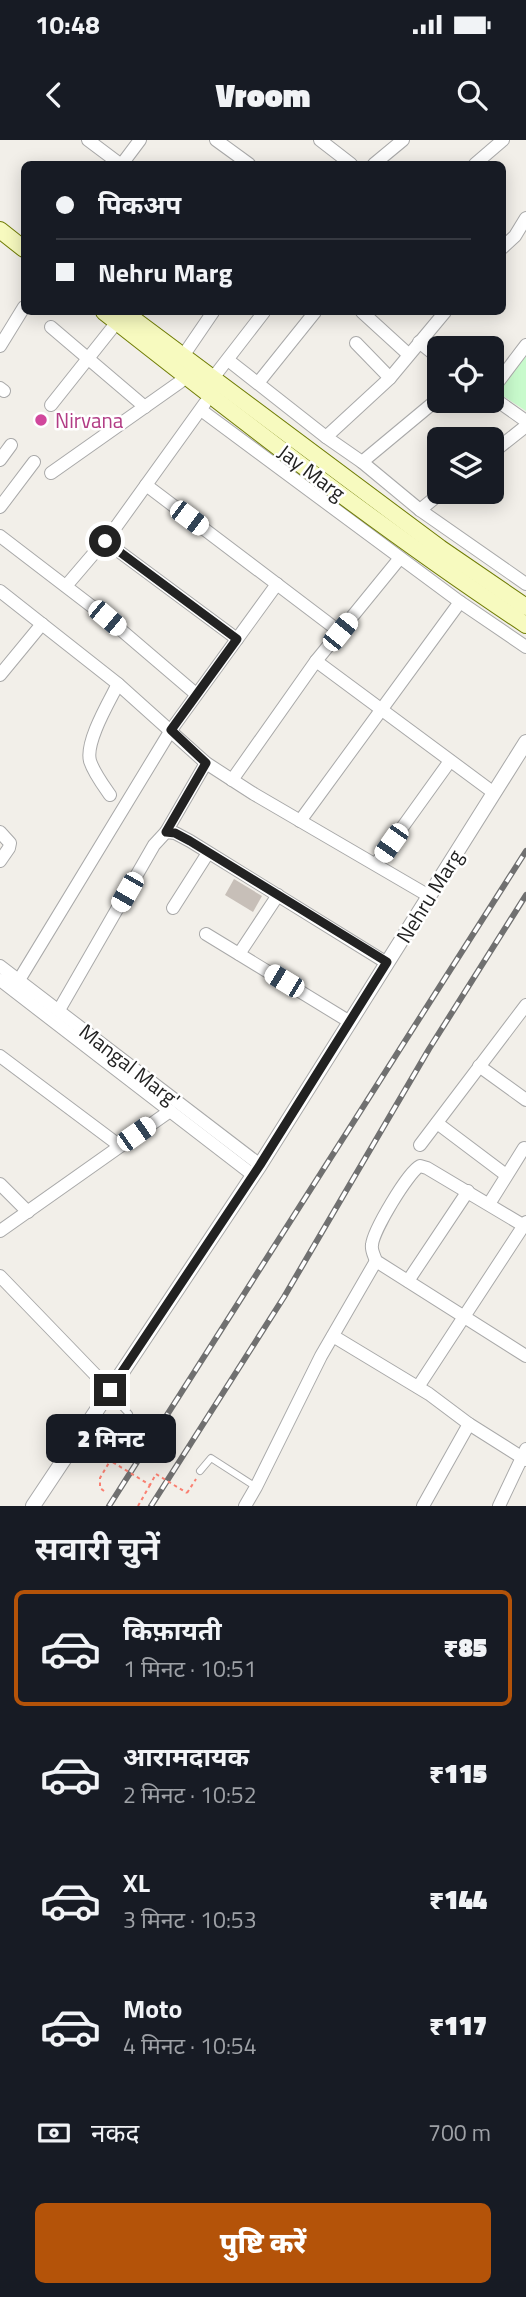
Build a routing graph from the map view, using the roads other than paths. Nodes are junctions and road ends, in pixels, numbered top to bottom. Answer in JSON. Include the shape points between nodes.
{"nodes":[{"id":1,"x":88,"y":140,"type":"edge"},
{"id":2,"x":140,"y":140,"type":"edge"},
{"id":3,"x":216,"y":140,"type":"edge"},
{"id":4,"x":320,"y":140,"type":"edge"},
{"id":5,"x":403,"y":140,"type":"edge"},
{"id":6,"x":503,"y":140,"type":"edge"},
{"id":7,"x":117,"y":161,"type":"edge"},
{"id":8,"x":123,"y":161,"type":"edge"},
{"id":9,"x":245,"y":161,"type":"edge"},
{"id":10,"x":347,"y":161,"type":"edge"},
{"id":11,"x":378,"y":161,"type":"edge"},
{"id":12,"x":478,"y":161,"type":"edge"},
{"id":13,"x":526,"y":218,"type":"edge"},
{"id":14,"x":2,"y":227,"type":"edge"},
{"id":15,"x":21,"y":235,"type":"edge"},
{"id":16,"x":515,"y":236,"type":"junction"},
{"id":17,"x":526,"y":243,"type":"edge"},
{"id":18,"x":506,"y":244,"type":"edge"},
{"id":19,"x":21,"y":246,"type":"edge"},
{"id":20,"x":21,"y":312,"type":"edge"},
{"id":21,"x":115,"y":315,"type":"edge"},
{"id":22,"x":211,"y":315,"type":"edge"},
{"id":23,"x":262,"y":315,"type":"edge"},
{"id":24,"x":313,"y":315,"type":"edge"},
{"id":25,"x":365,"y":315,"type":"edge"},
{"id":26,"x":442,"y":315,"type":"edge"},
{"id":27,"x":51,"y":327,"type":"dead end"},
{"id":28,"x":419,"y":342,"type":"junction"},
{"id":29,"x":356,"y":343,"type":"dead end"},
{"id":30,"x":526,"y":345,"type":"edge"},
{"id":31,"x":0,"y":346,"type":"edge"},
{"id":32,"x":427,"y":348,"type":"edge"},
{"id":33,"x":408,"y":354,"type":"junction"},
{"id":34,"x":183,"y":356,"type":"junction"},
{"id":35,"x":86,"y":358,"type":"junction"},
{"id":36,"x":228,"y":360,"type":"junction"},
{"id":37,"x":504,"y":374,"type":"edge"},
{"id":38,"x":187,"y":375,"type":"junction"},
{"id":39,"x":213,"y":378,"type":"junction"},
{"id":40,"x":390,"y":378,"type":"junction"},
{"id":41,"x":258,"y":383,"type":"junction"},
{"id":42,"x":220,"y":397,"type":"junction"},
{"id":43,"x":51,"y":405,"type":"dead end"},
{"id":44,"x":504,"y":405,"type":"edge"},
{"id":45,"x":145,"y":407,"type":"junction"},
{"id":46,"x":427,"y":408,"type":"edge"},
{"id":47,"x":201,"y":410,"type":"junction"},
{"id":48,"x":526,"y":421,"type":"edge"},
{"id":49,"x":526,"y":426,"type":"edge"},
{"id":50,"x":326,"y":437,"type":"junction"},
{"id":51,"x":504,"y":443,"type":"edge"},
{"id":52,"x":12,"y":445,"type":"dead end"},
{"id":53,"x":0,"y":460,"type":"edge"},
{"id":54,"x":362,"y":462,"type":"junction"},
{"id":55,"x":34,"y":463,"type":"dead end"},
{"id":56,"x":51,"y":473,"type":"dead end"},
{"id":57,"x":146,"y":485,"type":"junction"},
{"id":58,"x":427,"y":504,"type":"edge"},
{"id":59,"x":0,"y":507,"type":"edge"},
{"id":60,"x":420,"y":510,"type":"junction"},
{"id":61,"x":0,"y":536,"type":"edge"},
{"id":62,"x":105,"y":541,"type":"junction"},
{"id":63,"x":400,"y":558,"type":"junction"},
{"id":64,"x":277,"y":584,"type":"junction"},
{"id":65,"x":526,"y":584,"type":"edge"},
{"id":66,"x":66,"y":586,"type":"junction"},
{"id":67,"x":0,"y":591,"type":"edge"},
{"id":68,"x":460,"y":603,"type":"junction"},
{"id":69,"x":526,"y":607,"type":"edge"},
{"id":70,"x":43,"y":624,"type":"junction"},
{"id":71,"x":526,"y":625,"type":"edge"},
{"id":72,"x":340,"y":632,"type":"junction"},
{"id":73,"x":237,"y":639,"type":"junction"},
{"id":74,"x":526,"y":647,"type":"edge"},
{"id":75,"x":316,"y":661,"type":"junction"},
{"id":76,"x":0,"y":676,"type":"edge"},
{"id":77,"x":118,"y":684,"type":"junction"},
{"id":78,"x":197,"y":694,"type":"junction"},
{"id":79,"x":381,"y":709,"type":"junction"},
{"id":80,"x":171,"y":730,"type":"junction"},
{"id":81,"x":526,"y":742,"type":"edge"},
{"id":82,"x":450,"y":761,"type":"junction"},
{"id":83,"x":206,"y":763,"type":"junction"},
{"id":84,"x":232,"y":780,"type":"junction"},
{"id":85,"x":494,"y":793,"type":"junction"},
{"id":86,"x":110,"y":795,"type":"dead end"},
{"id":87,"x":300,"y":821,"type":"junction"},
{"id":88,"x":0,"y":832,"type":"edge"},
{"id":89,"x":166,"y":832,"type":"junction"},
{"id":90,"x":208,"y":853,"type":"junction"},
{"id":91,"x":0,"y":861,"type":"edge"},
{"id":92,"x":376,"y":864,"type":"junction"},
{"id":93,"x":278,"y":895,"type":"junction"},
{"id":94,"x":429,"y":896,"type":"junction"},
{"id":95,"x":173,"y":908,"type":"dead end"},
{"id":96,"x":206,"y":934,"type":"dead end"},
{"id":97,"x":239,"y":954,"type":"junction"},
{"id":98,"x":387,"y":962,"type":"junction"},
{"id":99,"x":0,"y":965,"type":"edge"},
{"id":100,"x":0,"y":980,"type":"edge"},
{"id":101,"x":19,"y":980,"type":"junction"},
{"id":102,"x":526,"y":1005,"type":"edge"},
{"id":103,"x":59,"y":1010,"type":"junction"},
{"id":104,"x":350,"y":1022,"type":"junction"},
{"id":105,"x":0,"y":1056,"type":"edge"},
{"id":106,"x":479,"y":1066,"type":"junction"},
{"id":107,"x":526,"y":1100,"type":"edge"},
{"id":108,"x":170,"y":1111,"type":"junction"},
{"id":109,"x":437,"y":1123,"type":"junction"},
{"id":110,"x":420,"y":1145,"type":"dead end"},
{"id":111,"x":120,"y":1146,"type":"junction"},
{"id":112,"x":524,"y":1148,"type":"dead end"},
{"id":113,"x":257,"y":1170,"type":"junction"},
{"id":114,"x":506,"y":1175,"type":"junction"},
{"id":115,"x":0,"y":1184,"type":"edge"},
{"id":116,"x":468,"y":1191,"type":"junction"},
{"id":117,"x":489,"y":1204,"type":"junction"},
{"id":118,"x":28,"y":1212,"type":"junction"},
{"id":119,"x":525,"y":1225,"type":"edge"},
{"id":120,"x":0,"y":1231,"type":"edge"},
{"id":121,"x":376,"y":1261,"type":"junction"},
{"id":122,"x":0,"y":1276,"type":"edge"},
{"id":123,"x":408,"y":1281,"type":"junction"},
{"id":124,"x":463,"y":1316,"type":"junction"},
{"id":125,"x":332,"y":1336,"type":"junction"},
{"id":126,"x":526,"y":1356,"type":"edge"},
{"id":127,"x":418,"y":1387,"type":"junction"},
{"id":128,"x":110,"y":1390,"type":"junction"},
{"id":129,"x":469,"y":1424,"type":"junction"},
{"id":130,"x":115,"y":1434,"type":"road end"},
{"id":131,"x":525,"y":1455,"type":"edge"},
{"id":132,"x":200,"y":1471,"type":"road end"},
{"id":133,"x":256,"y":1487,"type":"junction"},
{"id":134,"x":33,"y":1506,"type":"edge"},
{"id":135,"x":245,"y":1506,"type":"edge"},
{"id":136,"x":424,"y":1506,"type":"edge"},
{"id":137,"x":499,"y":1506,"type":"edge"}],
"edges":[{"from":1,"to":7,"type":"street"},
{"from":2,"to":8,"type":"street"},
{"from":3,"to":9,"type":"street"},
{"from":4,"to":10,"type":"street"},
{"from":5,"to":11,"type":"street"},
{"from":6,"to":12,"type":"street"},
{"from":13,"to":16,"type":"street"},
{"from":14,"to":15,"type":"main road"},
{"from":14,"to":19,"type":"main road"},
{"from":16,"to":17,"type":"street"},
{"from":16,"to":18,"type":"street"},
{"from":20,"to":31,"type":"street"},
{"from":21,"to":34,"type":"main road","name":"Jay Marg"},
{"from":21,"to":35,"type":"street"},
{"from":21,"to":38,"type":"main road","name":"Jay Marg"},
{"from":22,"to":34,"type":"street"},
{"from":23,"to":36,"type":"street"},
{"from":24,"to":41,"type":"street"},
{"from":25,"to":33,"type":"street"},
{"from":26,"to":28,"type":"street"},
{"from":27,"to":35,"type":"street"},
{"from":28,"to":32,"type":"street"},
{"from":28,"to":33,"type":"street"},
{"from":29,"to":40,"type":"street"},
{"from":30,"to":37,"type":"street"},
{"from":33,"to":40,"type":"street"},
{"from":34,"to":39,"type":"main road","name":"Jay Marg"},
{"from":35,"to":43,"type":"street"},
{"from":35,"to":45,"type":"street"},
{"from":36,"to":39,"type":"street"},
{"from":36,"to":41,"type":"street"},
{"from":38,"to":42,"type":"main road","name":"Jay Marg"},
{"from":38,"to":45,"type":"street"},
{"from":39,"to":42,"type":"main road","name":"Jay Marg"},
{"from":40,"to":50,"type":"street"},
{"from":41,"to":50,"type":"street"},
{"from":42,"to":47,"type":"street"},
{"from":42,"to":69,"type":"main road","name":"Jay Marg"},
{"from":42,"to":71,"type":"main road","name":"Jay Marg","via":[[425,556]]},
{"from":44,"to":48,"type":"street"},
{"from":45,"to":56,"type":"street"},
{"from":46,"to":54,"type":"street"},
{"from":47,"to":57,"type":"street"},
{"from":47,"to":63,"type":"street"},
{"from":49,"to":51,"type":"street"},
{"from":50,"to":54,"type":"street"},
{"from":52,"to":53,"type":"street"},
{"from":54,"to":60,"type":"street"},
{"from":55,"to":59,"type":"street"},
{"from":57,"to":62,"type":"street"},
{"from":57,"to":64,"type":"street"},
{"from":58,"to":60,"type":"street"},
{"from":60,"to":65,"type":"street"},
{"from":61,"to":66,"type":"street"},
{"from":62,"to":66,"type":"street"},
{"from":62,"to":73,"type":"street"},
{"from":63,"to":68,"type":"street"},
{"from":63,"to":72,"type":"street"},
{"from":64,"to":72,"type":"street"},
{"from":64,"to":73,"type":"street"},
{"from":66,"to":78,"type":"street"},
{"from":67,"to":70,"type":"street"},
{"from":68,"to":74,"type":"street"},
{"from":68,"to":79,"type":"street"},
{"from":70,"to":76,"type":"street"},
{"from":70,"to":77,"type":"street"},
{"from":72,"to":75,"type":"street"},
{"from":73,"to":78,"type":"street"},
{"from":75,"to":79,"type":"street"},
{"from":75,"to":84,"type":"street"},
{"from":77,"to":80,"type":"street"},
{"from":77,"to":86,"type":"street","via":[[90,754]]},
{"from":78,"to":80,"type":"street"},
{"from":79,"to":82,"type":"street"},
{"from":79,"to":87,"type":"street"},
{"from":80,"to":83,"type":"street"},
{"from":80,"to":101,"type":"street"},
{"from":81,"to":85,"type":"street","name":"Nehru Marg"},
{"from":82,"to":85,"type":"street"},
{"from":82,"to":92,"type":"street"},
{"from":83,"to":84,"type":"street"},
{"from":83,"to":89,"type":"street"},
{"from":84,"to":87,"type":"street"},
{"from":85,"to":94,"type":"street","name":"Nehru Marg"},
{"from":87,"to":92,"type":"street"},
{"from":88,"to":91,"type":"street","via":[[9,848]]},
{"from":89,"to":90,"type":"street"},
{"from":89,"to":103,"type":"street","via":[[154,845]]},
{"from":90,"to":93,"type":"street"},
{"from":90,"to":95,"type":"street"},
{"from":92,"to":94,"type":"street"},
{"from":93,"to":97,"type":"street"},
{"from":93,"to":98,"type":"street"},
{"from":94,"to":98,"type":"street","name":"Nehru Marg"},
{"from":96,"to":97,"type":"street"},
{"from":97,"to":104,"type":"street"},
{"from":98,"to":104,"type":"street","name":"Nehru Marg"},
{"from":99,"to":101,"type":"street","name":"Mangal Marg'"},
{"from":100,"to":108,"type":"street"},
{"from":101,"to":103,"type":"street","name":"Mangal Marg'"},
{"from":102,"to":106,"type":"street"},
{"from":103,"to":113,"type":"street","name":"Mangal Marg'"},
{"from":104,"to":113,"type":"street","name":"Nehru Marg"},
{"from":105,"to":111,"type":"street"},
{"from":106,"to":107,"type":"street"},
{"from":106,"to":109,"type":"street"},
{"from":108,"to":111,"type":"street"},
{"from":108,"to":113,"type":"street"},
{"from":109,"to":110,"type":"street"},
{"from":109,"to":114,"type":"street"},
{"from":111,"to":118,"type":"street"},
{"from":112,"to":114,"type":"street"},
{"from":113,"to":128,"type":"street","name":"Nehru Marg"},
{"from":114,"to":117,"type":"street"},
{"from":115,"to":118,"type":"street"},
{"from":116,"to":117,"type":"street"},
{"from":116,"to":121,"type":"street","via":[[427,1168],[414,1169],[376,1233],[371,1248]]},
{"from":116,"to":123,"type":"street"},
{"from":117,"to":119,"type":"street"},
{"from":118,"to":120,"type":"street"},
{"from":119,"to":124,"type":"street"},
{"from":121,"to":123,"type":"street"},
{"from":121,"to":125,"type":"street"},
{"from":122,"to":128,"type":"street"},
{"from":123,"to":124,"type":"street"},
{"from":124,"to":126,"type":"street"},
{"from":124,"to":127,"type":"street"},
{"from":125,"to":127,"type":"street"},
{"from":125,"to":133,"type":"street"},
{"from":127,"to":129,"type":"street"},
{"from":128,"to":130,"type":"lane","via":[[129,1414]]},
{"from":128,"to":134,"type":"street","name":"Nehru Marg"},
{"from":129,"to":131,"type":"street"},
{"from":129,"to":136,"type":"street"},
{"from":131,"to":137,"type":"street"},
{"from":132,"to":133,"type":"lane","via":[[211,1458]]},
{"from":133,"to":135,"type":"street"}]}
